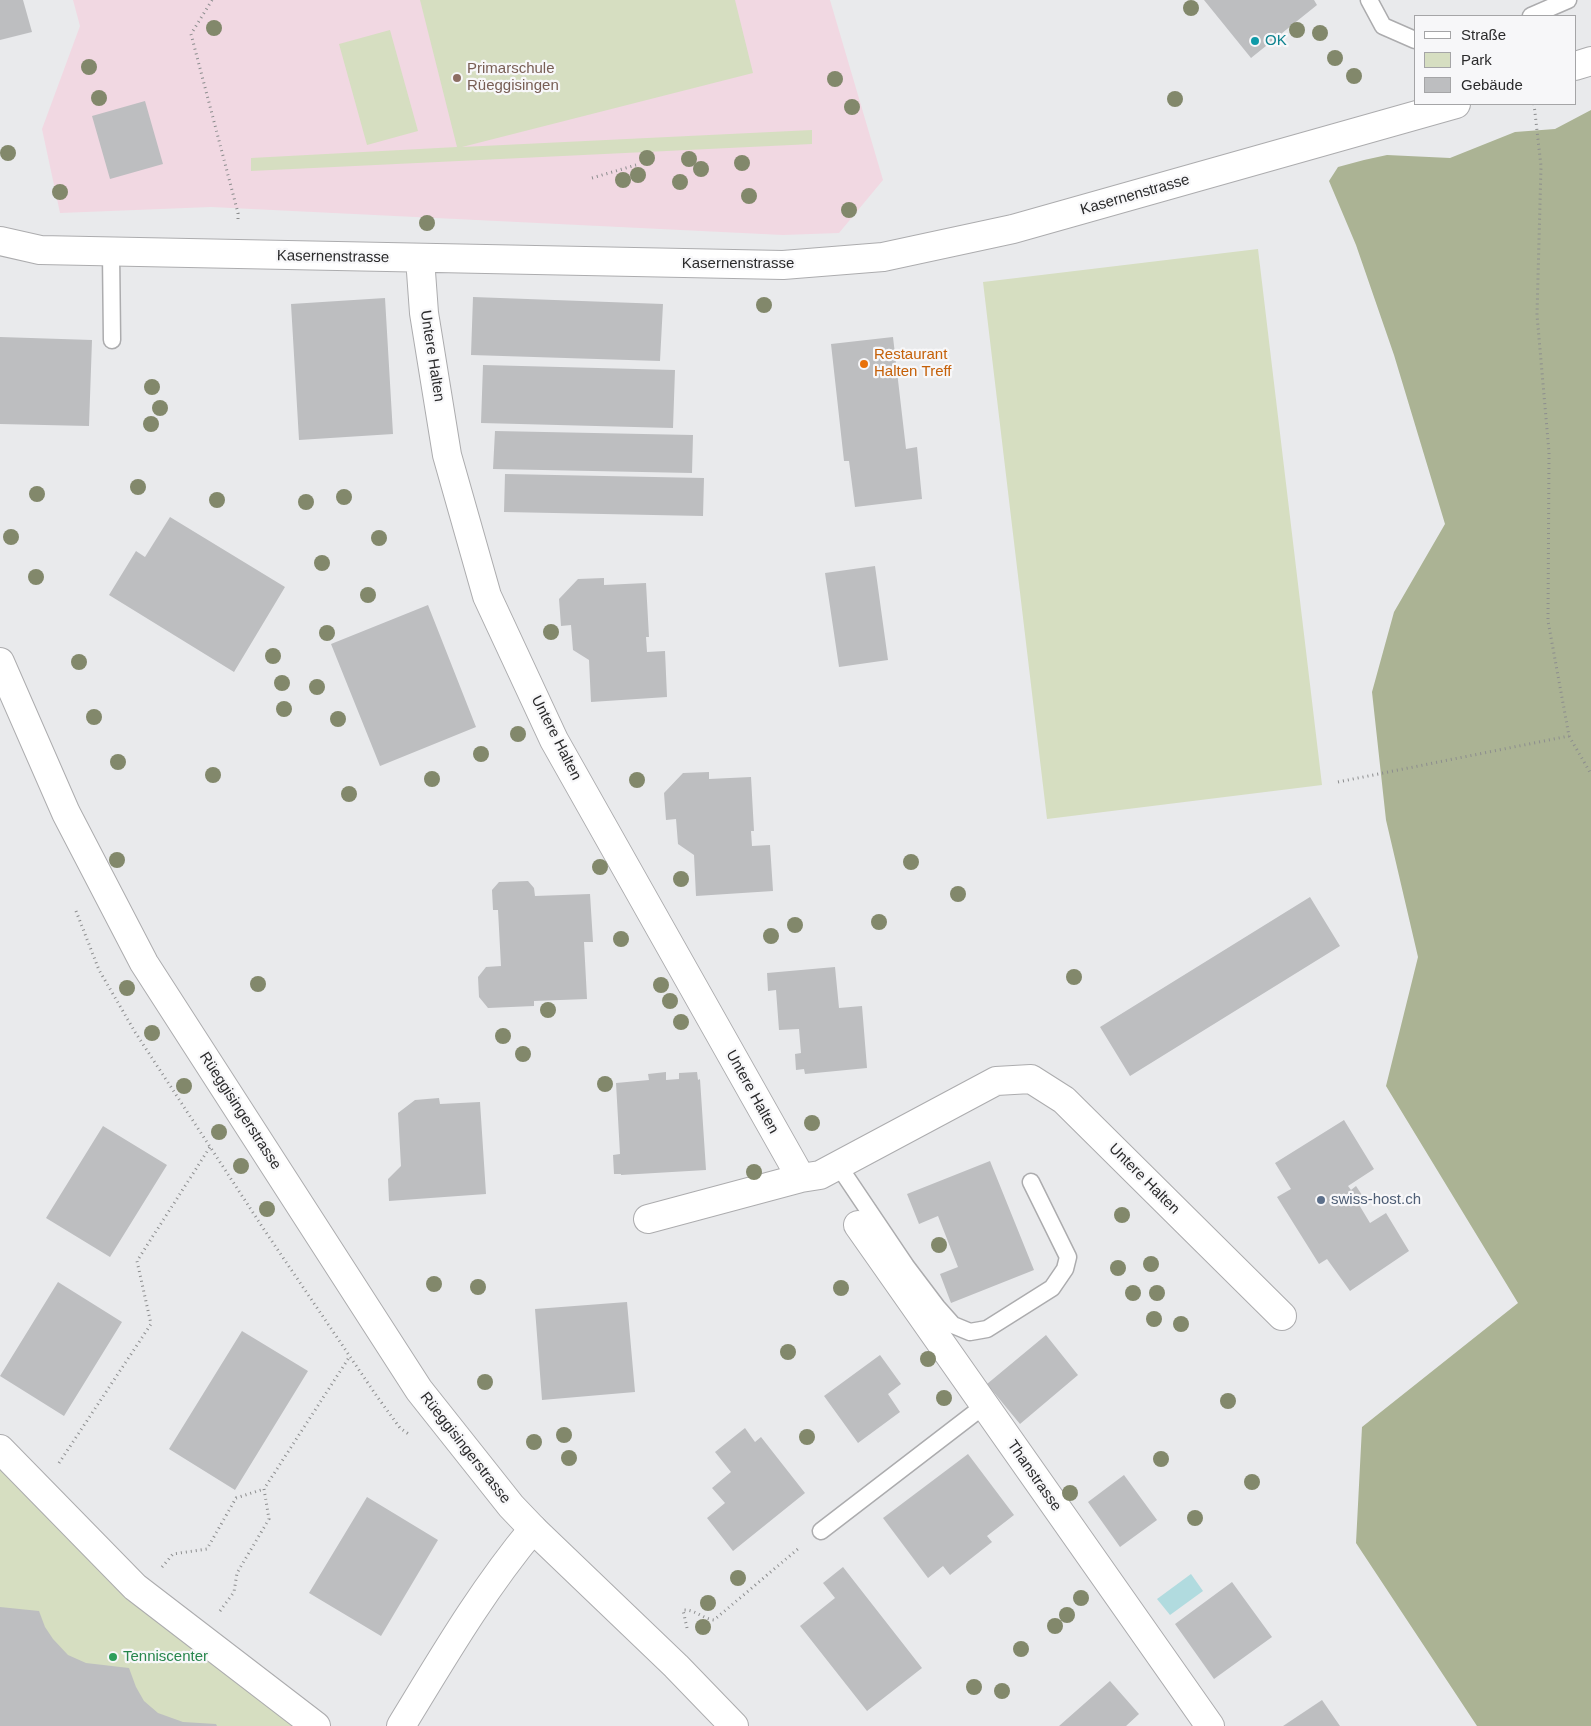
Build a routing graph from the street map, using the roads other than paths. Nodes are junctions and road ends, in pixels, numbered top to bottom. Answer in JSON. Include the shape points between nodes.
{"nodes":[{"id":1,"x":1369,"y":0,"type":"edge"},
{"id":2,"x":1568,"y":0,"type":"edge"},
{"id":3,"x":1533,"y":15,"type":"edge"},
{"id":4,"x":1414,"y":40,"type":"edge"},
{"id":5,"x":1591,"y":61,"type":"edge"},
{"id":6,"x":1576,"y":66,"type":"edge"},
{"id":7,"x":1452,"y":105,"type":"edge"},
{"id":8,"x":0,"y":241,"type":"edge"},
{"id":9,"x":111,"y":252,"type":"junction"},
{"id":10,"x":420,"y":258,"type":"junction"},
{"id":11,"x":112,"y":340,"type":"dead end"},
{"id":12,"x":0,"y":662,"type":"edge"},
{"id":13,"x":838,"y":1165,"type":"junction"},
{"id":14,"x":801,"y":1178,"type":"junction"},
{"id":15,"x":1031,"y":1182,"type":"dead end"},
{"id":16,"x":648,"y":1219,"type":"dead end"},
{"id":17,"x":858,"y":1225,"type":"dead end"},
{"id":18,"x":1282,"y":1316,"type":"dead end"},
{"id":19,"x":985,"y":1405,"type":"junction"},
{"id":20,"x":0,"y":1449,"type":"edge"},
{"id":21,"x":532,"y":1529,"type":"junction"},
{"id":22,"x":821,"y":1531,"type":"dead end"},
{"id":23,"x":316,"y":1726,"type":"edge"},
{"id":24,"x":401,"y":1726,"type":"edge"},
{"id":25,"x":734,"y":1726,"type":"edge"},
{"id":26,"x":1210,"y":1726,"type":"edge"}],
"edges":[{"from":1,"to":4,"type":"lane","via":[[1383,26]]},
{"from":2,"to":3,"type":"lane"},
{"from":5,"to":6,"type":"street"},
{"from":7,"to":10,"type":"street","name":"Kasernenstrasse","via":[[1013,229],[883,257],[783,266]]},
{"from":8,"to":9,"type":"street","name":"Kasernenstrasse","via":[[40,250]]},
{"from":9,"to":10,"type":"street","name":"Kasernenstrasse"},
{"from":9,"to":11,"type":"lane"},
{"from":10,"to":14,"type":"street","name":"Untere Halten","via":[[424,314],[447,455],[487,596],[554,740]]},
{"from":12,"to":21,"type":"street","name":"Rüeggisingerstrasse","via":[[66,813],[144,964],[419,1390],[510,1506]]},
{"from":13,"to":14,"type":"street","name":"Untere Halten","via":[[820,1175]]},
{"from":13,"to":15,"type":"lane","via":[[937,1307],[954,1325],[970,1332],[987,1329],[1052,1288],[1065,1269],[1068,1257]]},
{"from":13,"to":18,"type":"street","name":"Untere Halten","via":[[996,1081],[1031,1079],[1064,1100]]},
{"from":14,"to":16,"type":"street","name":"Untere Halten"},
{"from":17,"to":19,"type":"street","name":"Thanstrasse"},
{"from":19,"to":22,"type":"lane"},
{"from":19,"to":26,"type":"street","name":"Thanstrasse"},
{"from":20,"to":23,"type":"street","via":[[135,1587]]},
{"from":21,"to":24,"type":"street","via":[[467,1618]]},
{"from":21,"to":25,"type":"street","name":"Rüeggisingerstrasse"}]}
